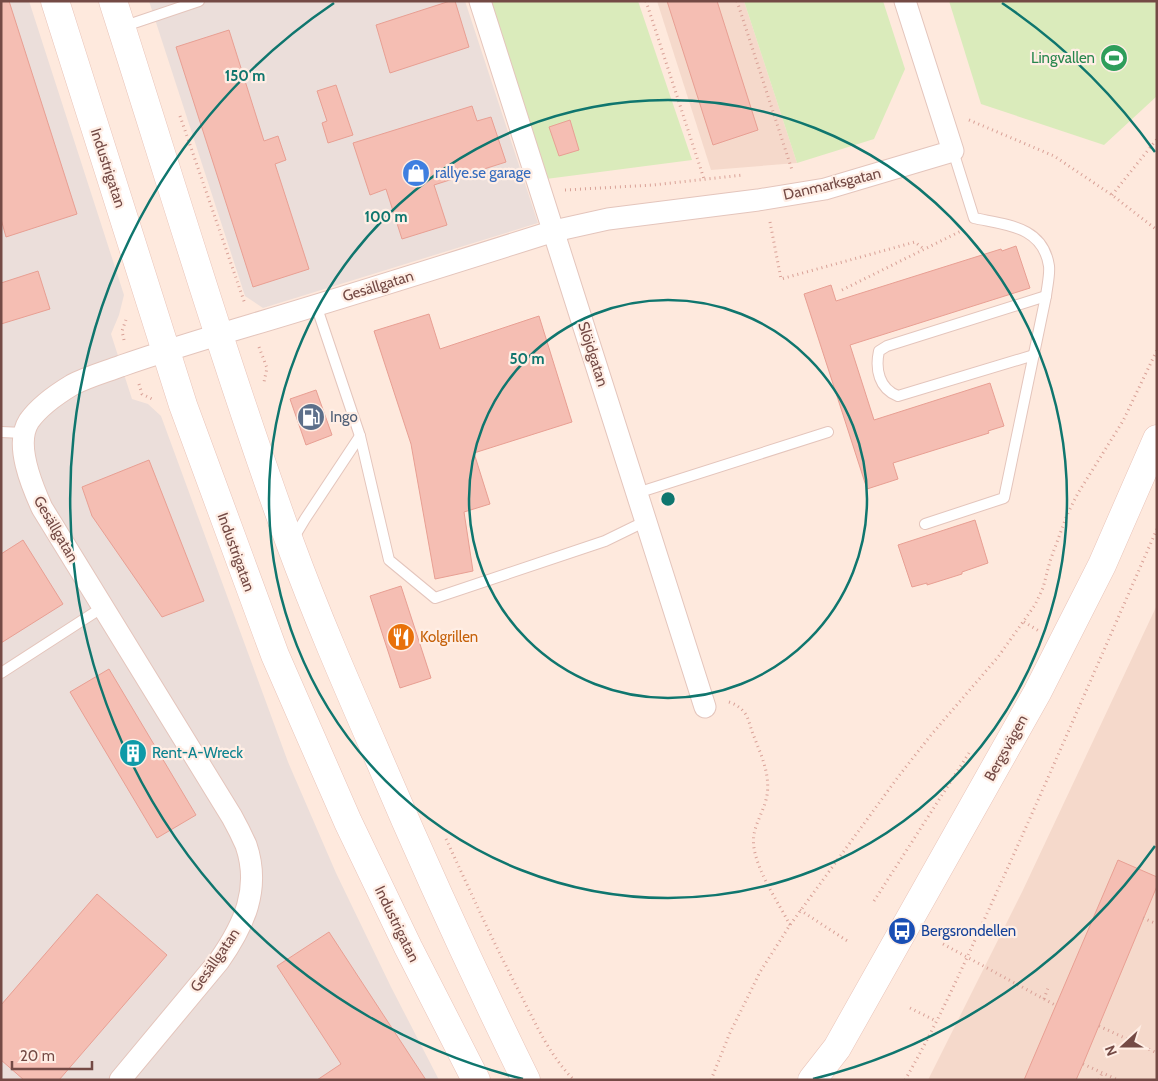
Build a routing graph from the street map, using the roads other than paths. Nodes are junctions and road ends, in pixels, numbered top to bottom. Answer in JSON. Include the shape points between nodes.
{"nodes":[{"id":1,"x":55,"y":1,"type":"edge"},
{"id":2,"x":112,"y":1,"type":"edge"},
{"id":3,"x":198,"y":1,"type":"edge"},
{"id":4,"x":480,"y":1,"type":"edge"},
{"id":5,"x":905,"y":1,"type":"edge"},
{"id":6,"x":121,"y":27,"type":"junction"},
{"id":7,"x":953,"y":151,"type":"junction"},
{"id":8,"x":554,"y":231,"type":"junction"},
{"id":9,"x":1046,"y":296,"type":"junction"},
{"id":10,"x":316,"y":305,"type":"junction"},
{"id":11,"x":219,"y":335,"type":"junction"},
{"id":12,"x":166,"y":351,"type":"junction"},
{"id":13,"x":1034,"y":355,"type":"junction"},
{"id":14,"x":1,"y":432,"type":"edge"},
{"id":15,"x":828,"y":432,"type":"dead end"},
{"id":16,"x":24,"y":433,"type":"junction"},
{"id":17,"x":360,"y":436,"type":"junction"},
{"id":18,"x":1157,"y":439,"type":"edge"},
{"id":19,"x":637,"y":493,"type":"junction"},
{"id":20,"x":646,"y":521,"type":"junction"},
{"id":21,"x":924,"y":524,"type":"dead end"},
{"id":22,"x":290,"y":544,"type":"junction"},
{"id":23,"x":104,"y":607,"type":"junction"},
{"id":24,"x":1,"y":672,"type":"edge"},
{"id":25,"x":705,"y":706,"type":"road end"},
{"id":26,"x":837,"y":1048,"type":"junction"},
{"id":27,"x":120,"y":1080,"type":"edge"},
{"id":28,"x":476,"y":1080,"type":"edge"},
{"id":29,"x":526,"y":1080,"type":"edge"},
{"id":30,"x":812,"y":1080,"type":"edge"},
{"id":31,"x":826,"y":1080,"type":"edge"}],
"edges":[{"from":1,"to":12,"type":"main road","name":"Industrigatan"},
{"from":2,"to":6,"type":"main road"},
{"from":3,"to":6,"type":"lane"},
{"from":4,"to":8,"type":"street","name":"Slöjdgatan"},
{"from":5,"to":7,"type":"street"},
{"from":6,"to":11,"type":"main road"},
{"from":7,"to":8,"type":"street","name":"Danmarksgatan","via":[[826,189],[608,219]]},
{"from":7,"to":9,"type":"lane","via":[[974,218],[1018,228],[1035,236],[1044,250],[1049,267]]},
{"from":8,"to":10,"type":"street","name":"Gesällgatan"},
{"from":8,"to":19,"type":"street","name":"Slöjdgatan"},
{"from":9,"to":13,"type":"lane"},
{"from":9,"to":13,"type":"lane","via":[[887,346],[879,351],[876,362],[882,384],[898,396]]},
{"from":10,"to":11,"type":"street","name":"Gesällgatan"},
{"from":10,"to":17,"type":"lane"},
{"from":11,"to":12,"type":"street","name":"Gesällgatan"},
{"from":11,"to":22,"type":"main road"},
{"from":12,"to":16,"type":"street","name":"Gesällgatan","via":[[88,377],[71,386],[36,412]]},
{"from":12,"to":28,"type":"main road","name":"Industrigatan","via":[[228,530],[283,674],[348,822]]},
{"from":13,"to":21,"type":"lane","via":[[1004,498]]},
{"from":14,"to":16,"type":"lane"},
{"from":15,"to":19,"type":"lane"},
{"from":16,"to":23,"type":"street","name":"Gesällgatan","via":[[28,471],[42,508]]},
{"from":17,"to":20,"type":"lane","via":[[389,560],[435,598],[605,542]]},
{"from":17,"to":22,"type":"lane"},
{"from":18,"to":26,"type":"main road","name":"Bergsvägen","via":[[1102,565],[1037,694]]},
{"from":19,"to":20,"type":"street","name":"Slöjdgatan"},
{"from":20,"to":25,"type":"street","name":"Slöjdgatan"},
{"from":22,"to":29,"type":"main road","via":[[392,790],[488,1004]]},
{"from":23,"to":24,"type":"lane"},
{"from":23,"to":27,"type":"street","name":"Gesällgatan","via":[[232,817],[246,846],[253,877],[250,899],[231,943]]},
{"from":26,"to":30,"type":"main road","name":"Bergsvägen"},
{"from":26,"to":31,"type":"main road","name":"Bergsvägen"}]}
